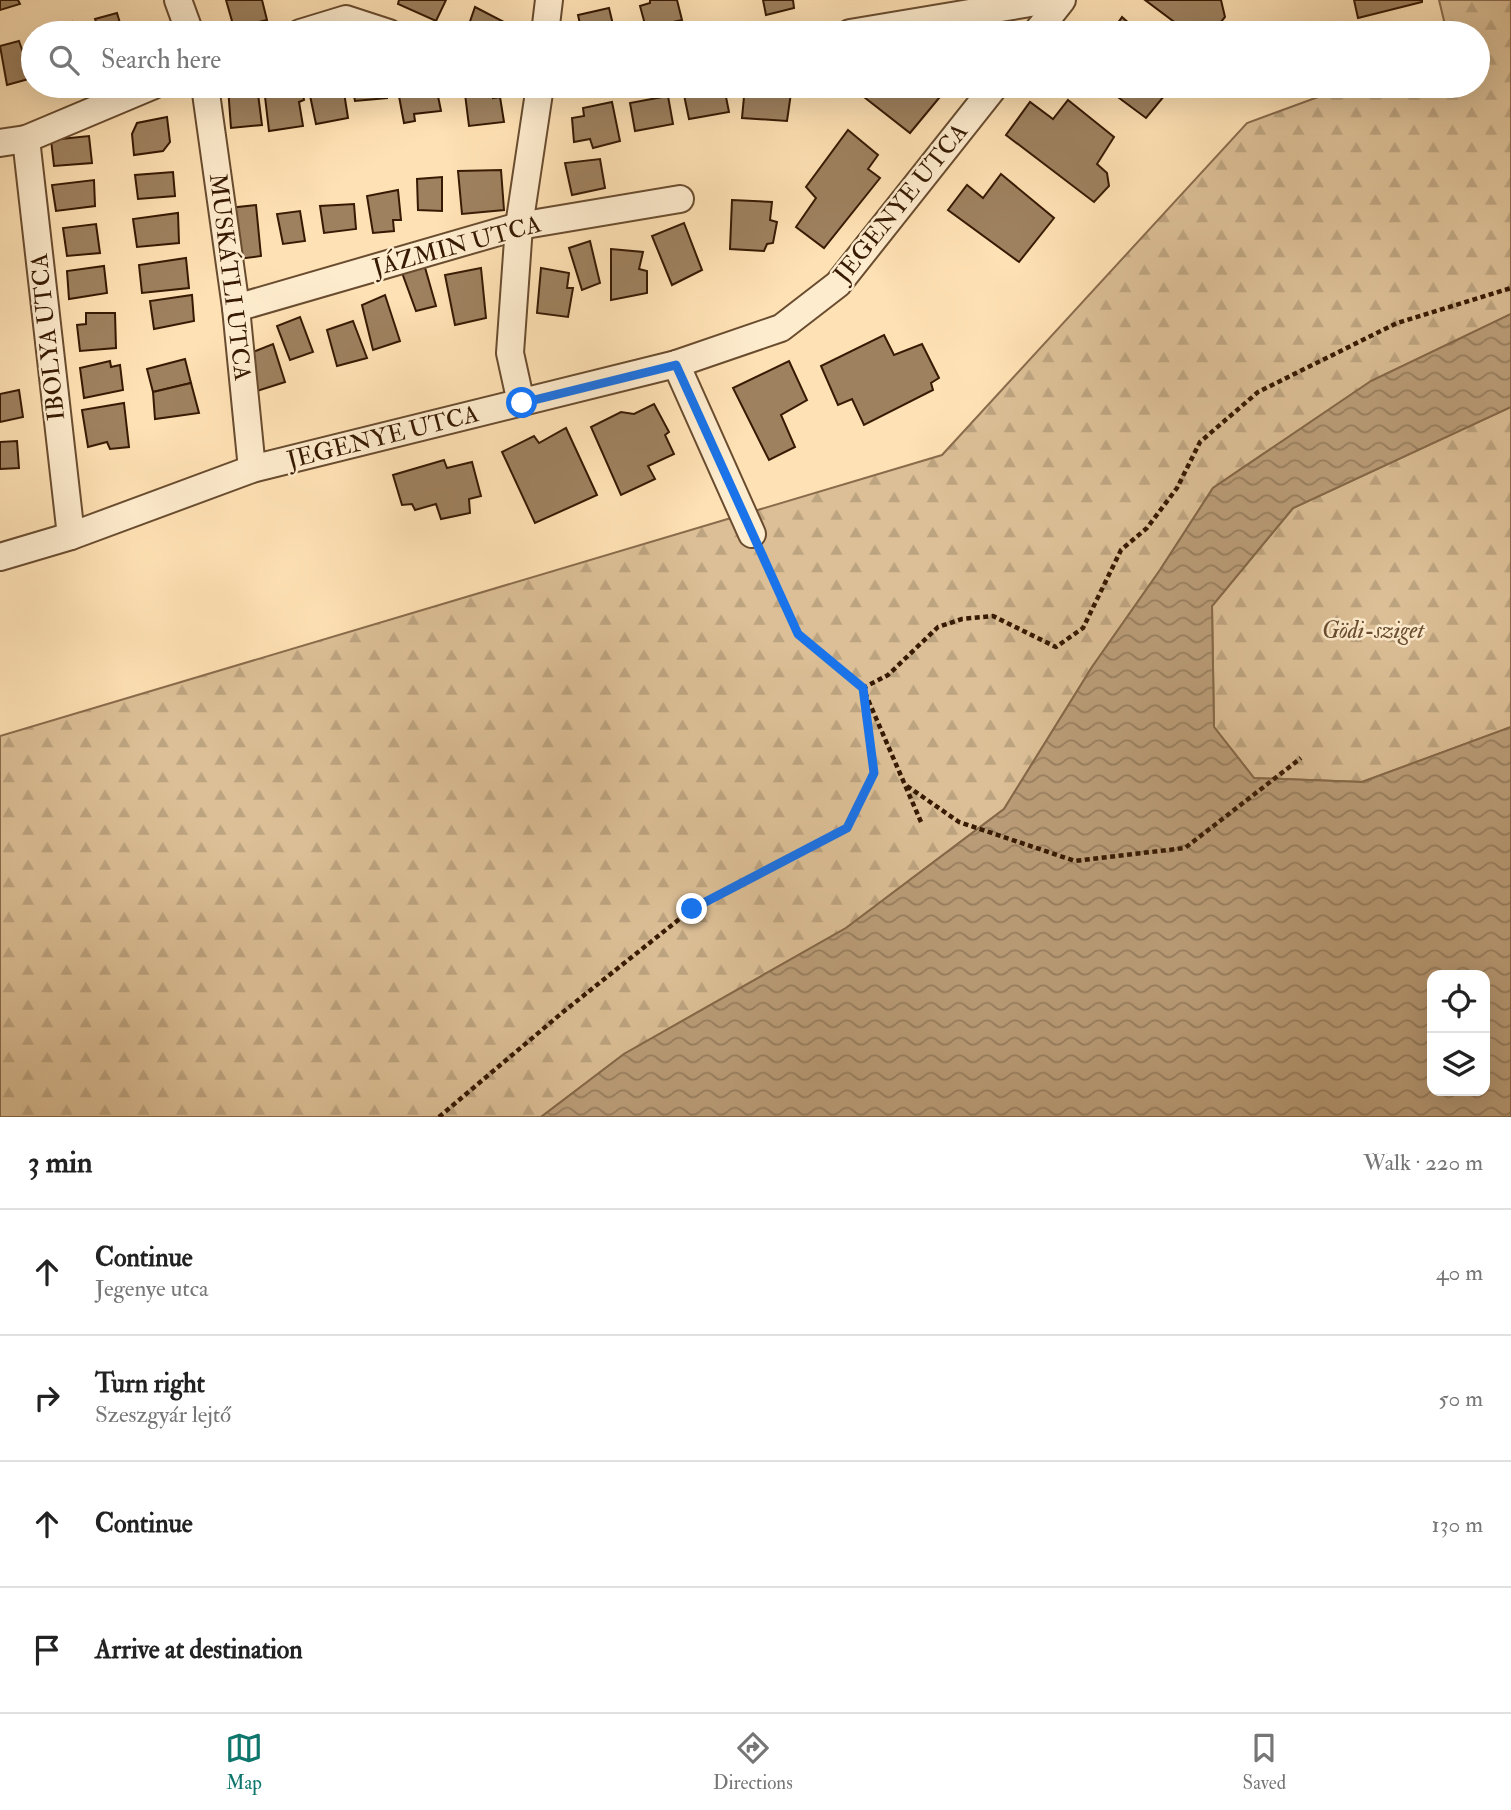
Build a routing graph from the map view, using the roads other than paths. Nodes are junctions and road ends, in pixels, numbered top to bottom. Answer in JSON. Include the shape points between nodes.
{"nodes":[{"id":1,"x":178,"y":0,"type":"edge"},
{"id":2,"x":549,"y":0,"type":"edge"},
{"id":3,"x":1048,"y":0,"type":"edge"},
{"id":4,"x":1062,"y":0,"type":"edge"},
{"id":5,"x":347,"y":9,"type":"edge"},
{"id":6,"x":186,"y":21,"type":"edge"},
{"id":7,"x":324,"y":21,"type":"edge"},
{"id":8,"x":368,"y":21,"type":"edge"},
{"id":9,"x":546,"y":21,"type":"edge"},
{"id":10,"x":922,"y":21,"type":"edge"},
{"id":11,"x":1045,"y":21,"type":"edge"},
{"id":12,"x":123,"y":98,"type":"edge"},
{"id":13,"x":207,"y":98,"type":"edge"},
{"id":14,"x":538,"y":98,"type":"edge"},
{"id":15,"x":985,"y":98,"type":"edge"},
{"id":16,"x":26,"y":139,"type":"junction"},
{"id":17,"x":0,"y":144,"type":"edge"},
{"id":18,"x":680,"y":199,"type":"dead end"},
{"id":19,"x":519,"y":226,"type":"junction"},
{"id":20,"x":236,"y":308,"type":"junction"},
{"id":21,"x":676,"y":365,"type":"junction"},
{"id":22,"x":522,"y":403,"type":"junction"},
{"id":23,"x":252,"y":470,"type":"junction"},
{"id":24,"x":752,"y":534,"type":"road end"},
{"id":25,"x":71,"y":536,"type":"junction"},
{"id":26,"x":0,"y":558,"type":"edge"}],
"edges":[{"from":1,"to":6,"type":"street"},
{"from":2,"to":9,"type":"street"},
{"from":3,"to":10,"type":"street"},
{"from":4,"to":11,"type":"street"},
{"from":5,"to":7,"type":"street"},
{"from":5,"to":8,"type":"street"},
{"from":12,"to":16,"type":"street"},
{"from":13,"to":20,"type":"street","name":"MUSKÁTLI UTCA"},
{"from":14,"to":19,"type":"street"},
{"from":15,"to":21,"type":"street","name":"JEGENYE UTCA","via":[[838,284],[781,328]]},
{"from":16,"to":17,"type":"street"},
{"from":16,"to":25,"type":"street","name":"IBOLYA UTCA"},
{"from":18,"to":19,"type":"street","name":"JÁZMIN UTCA"},
{"from":19,"to":20,"type":"street","name":"JÁZMIN UTCA"},
{"from":19,"to":22,"type":"street","via":[[510,353]]},
{"from":20,"to":23,"type":"street","name":"MUSKÁTLI UTCA"},
{"from":21,"to":22,"type":"street","name":"JEGENYE UTCA"},
{"from":21,"to":24,"type":"street"},
{"from":22,"to":23,"type":"street","name":"JEGENYE UTCA"},
{"from":23,"to":25,"type":"street","name":"JEGENYE UTCA"},
{"from":25,"to":26,"type":"street","name":"JEGENYE UTCA"}]}
